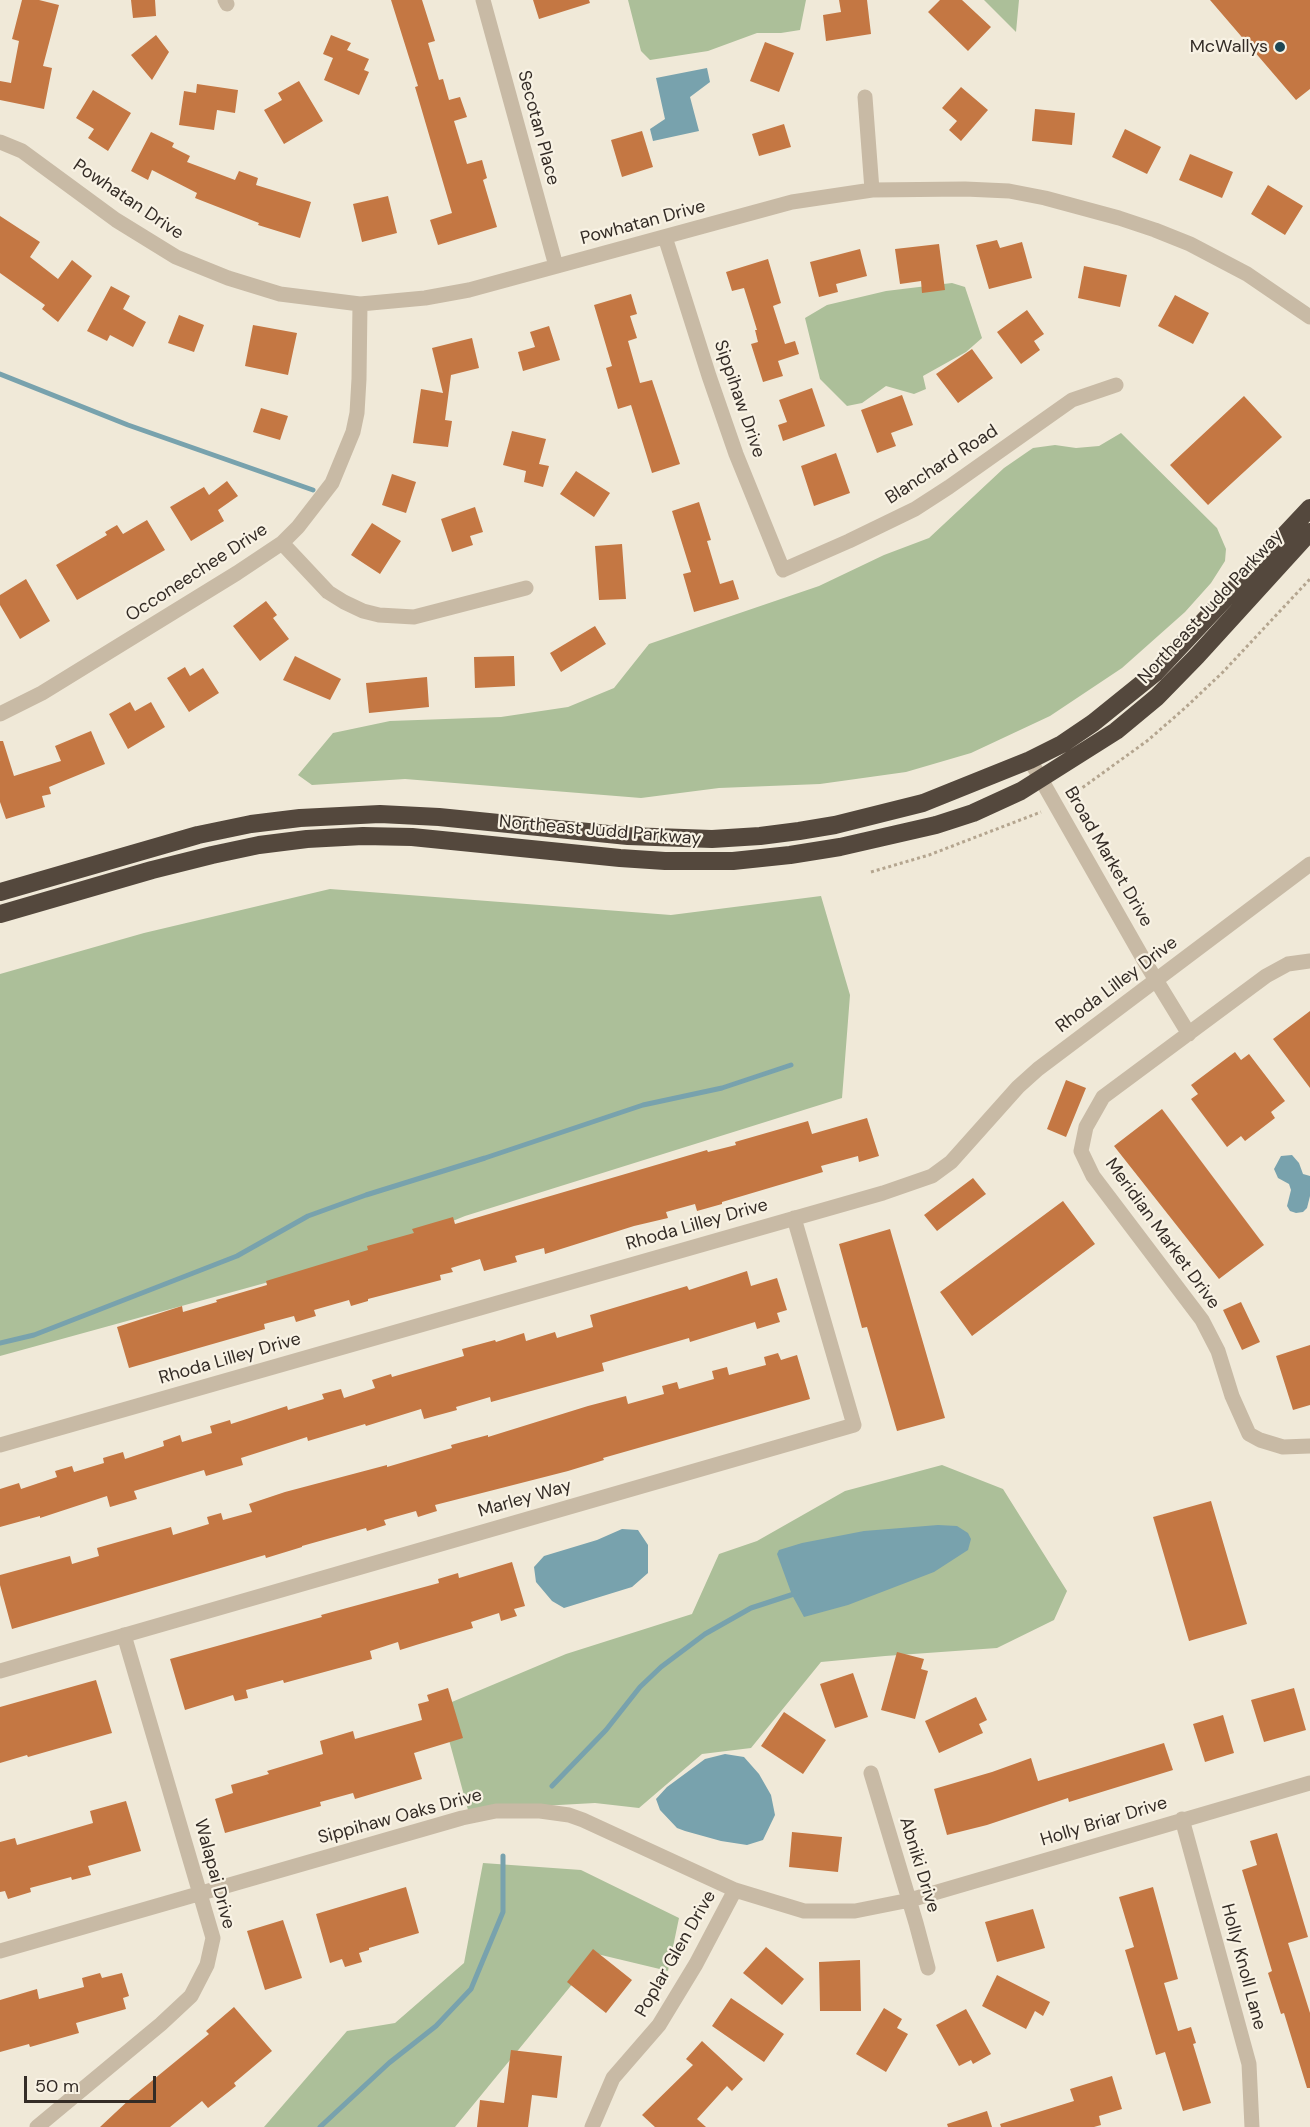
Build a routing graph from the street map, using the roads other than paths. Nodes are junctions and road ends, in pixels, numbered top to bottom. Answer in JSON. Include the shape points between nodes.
{"nodes":[{"id":1,"x":483,"y":0,"type":"edge"},
{"id":2,"x":865,"y":97,"type":"dead end"},
{"id":3,"x":0,"y":142,"type":"edge"},
{"id":4,"x":872,"y":190,"type":"junction"},
{"id":5,"x":665,"y":237,"type":"junction"},
{"id":6,"x":556,"y":266,"type":"junction"},
{"id":7,"x":360,"y":304,"type":"junction"},
{"id":8,"x":1310,"y":317,"type":"edge"},
{"id":9,"x":1116,"y":385,"type":"dead end"},
{"id":10,"x":1310,"y":508,"type":"edge"},
{"id":11,"x":1310,"y":532,"type":"edge"},
{"id":12,"x":282,"y":543,"type":"junction"},
{"id":13,"x":783,"y":570,"type":"joint"},
{"id":14,"x":526,"y":588,"type":"dead end"},
{"id":15,"x":0,"y":714,"type":"edge"},
{"id":16,"x":1030,"y":760,"type":"junction"},
{"id":17,"x":1041,"y":780,"type":"junction"},
{"id":18,"x":1310,"y":864,"type":"edge"},
{"id":19,"x":0,"y":892,"type":"edge"},
{"id":20,"x":0,"y":914,"type":"edge"},
{"id":21,"x":1310,"y":962,"type":"edge"},
{"id":22,"x":1157,"y":980,"type":"junction"},
{"id":23,"x":1190,"y":1034,"type":"junction"},
{"id":24,"x":794,"y":1218,"type":"junction"},
{"id":25,"x":0,"y":1445,"type":"edge"},
{"id":26,"x":1310,"y":1446,"type":"edge"},
{"id":27,"x":124,"y":1635,"type":"junction"},
{"id":28,"x":0,"y":1671,"type":"edge"},
{"id":29,"x":871,"y":1773,"type":"dead end"},
{"id":30,"x":1310,"y":1783,"type":"edge"},
{"id":31,"x":1182,"y":1819,"type":"junction"},
{"id":32,"x":735,"y":1890,"type":"junction"},
{"id":33,"x":201,"y":1894,"type":"junction"},
{"id":34,"x":910,"y":1900,"type":"junction"},
{"id":35,"x":0,"y":1951,"type":"edge"},
{"id":36,"x":928,"y":1968,"type":"dead end"},
{"id":37,"x":37,"y":2127,"type":"edge"},
{"id":38,"x":592,"y":2127,"type":"edge"},
{"id":39,"x":1252,"y":2127,"type":"edge"}],
"edges":[{"from":1,"to":6,"type":"street","name":"Secotan Place"},
{"from":2,"to":4,"type":"street"},
{"from":3,"to":7,"type":"street","name":"Powhatan Drive","via":[[22,151],[116,220],[176,257],[280,294]]},
{"from":4,"to":5,"type":"street","name":"Powhatan Drive","via":[[792,202]]},
{"from":4,"to":8,"type":"street","name":"Powhatan Drive","via":[[1009,191],[1119,218],[1219,259]]},
{"from":5,"to":6,"type":"street","name":"Powhatan Drive"},
{"from":5,"to":13,"type":"street","name":"Sippihaw Drive","via":[[736,454]]},
{"from":6,"to":7,"type":"street","name":"Powhatan Drive","via":[[470,290]]},
{"from":7,"to":12,"type":"street","name":"Occoneechee Drive","via":[[359,380],[353,432],[332,483]]},
{"from":9,"to":13,"type":"street","name":"Blanchard Road","via":[[1072,400],[915,509]]},
{"from":10,"to":16,"type":"highway","name":"Northeast Judd Parkway","via":[[1155,673],[1093,723]]},
{"from":11,"to":17,"type":"highway","name":"Northeast Judd Parkway","via":[[1157,697],[1116,731]]},
{"from":12,"to":14,"type":"street","via":[[328,592],[353,607],[394,618],[414,617]]},
{"from":12,"to":15,"type":"street","name":"Occoneechee Drive","via":[[42,693]]},
{"from":16,"to":17,"type":"street","name":"Broad Market Drive"},
{"from":16,"to":19,"type":"highway","name":"Northeast Judd Parkway","via":[[922,802],[834,825],[760,836],[628,837],[439,816],[300,818],[198,835]]},
{"from":17,"to":20,"type":"highway","name":"Northeast Judd Parkway","via":[[973,813],[936,825],[790,855],[733,861],[665,861],[412,837],[307,839],[202,858]]},
{"from":17,"to":22,"type":"street","name":"Broad Market Drive"},
{"from":18,"to":22,"type":"street","name":"Rhoda Lilley Drive"},
{"from":21,"to":23,"type":"street","name":"Meridian Market Drive","via":[[1288,964],[1266,976]]},
{"from":22,"to":23,"type":"street","name":"Broad Market Drive"},
{"from":22,"to":24,"type":"street","name":"Rhoda Lilley Drive","via":[[1018,1086],[951,1162],[932,1176]]},
{"from":23,"to":26,"type":"street","name":"Meridian Market Drive","via":[[1103,1097],[1086,1128],[1081,1150],[1093,1176],[1202,1320],[1249,1434],[1283,1447]]},
{"from":24,"to":25,"type":"street","name":"Rhoda Lilley Drive"},
{"from":24,"to":27,"type":"street","name":"Marley Way","via":[[854,1425]]},
{"from":27,"to":28,"type":"street","name":"Marley Way"},
{"from":27,"to":33,"type":"street","name":"Walapai Drive"},
{"from":29,"to":34,"type":"street","name":"Abniki Drive"},
{"from":30,"to":31,"type":"street","name":"Holly Briar Drive"},
{"from":31,"to":34,"type":"street","name":"Holly Briar Drive"},
{"from":31,"to":39,"type":"street","name":"Holly Knoll Lane","via":[[1250,2064]]},
{"from":32,"to":33,"type":"street","name":"Sippihaw Oaks Drive","via":[[583,1820],[520,1810],[462,1818]]},
{"from":32,"to":34,"type":"street","name":"Sippihaw Oaks Drive","via":[[804,1911],[855,1911]]},
{"from":32,"to":38,"type":"street","name":"Poplar Glen Drive","via":[[659,2025],[613,2078]]},
{"from":33,"to":35,"type":"street","name":"Sippihaw Oaks Drive"},
{"from":33,"to":37,"type":"street","name":"Walapai Drive","via":[[213,1938],[207,1965],[191,1996]]},
{"from":34,"to":36,"type":"street","name":"Abniki Drive"}]}
